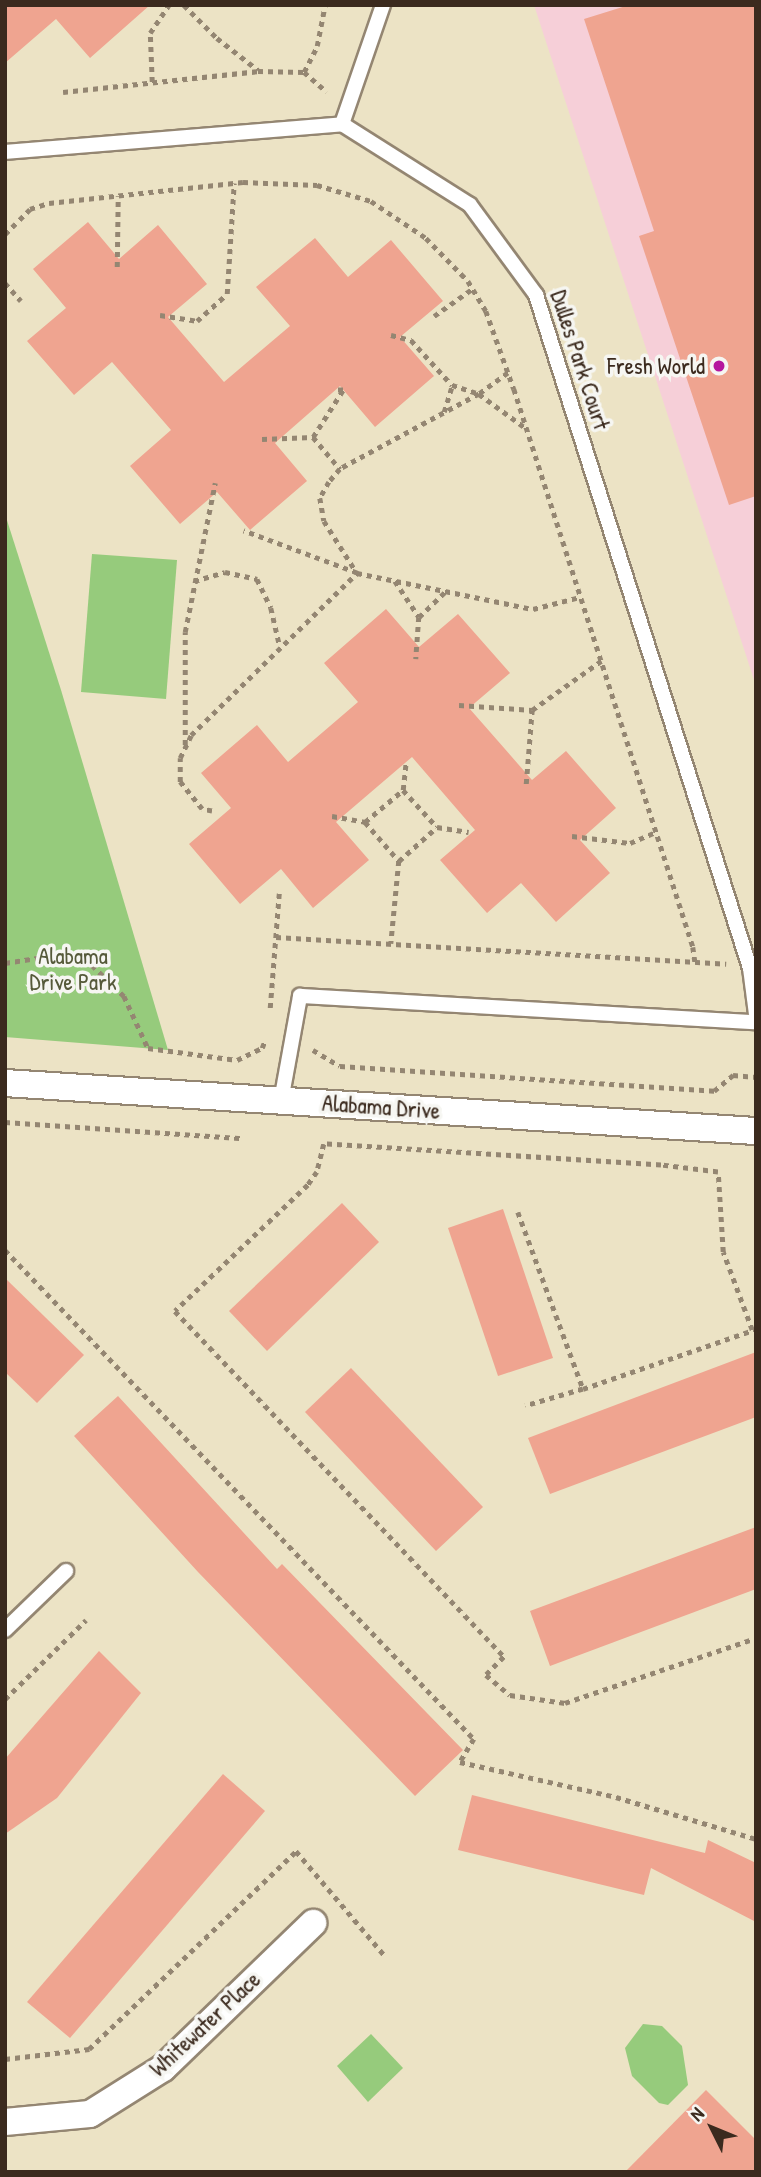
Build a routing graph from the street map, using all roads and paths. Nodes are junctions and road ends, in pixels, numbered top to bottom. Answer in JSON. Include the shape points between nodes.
{"nodes":[{"id":1,"x":169,"y":5,"type":"edge"},
{"id":2,"x":184,"y":5,"type":"edge"},
{"id":3,"x":325,"y":5,"type":"edge"},
{"id":4,"x":383,"y":5,"type":"edge"},
{"id":5,"x":258,"y":71,"type":"junction"},
{"id":6,"x":304,"y":72,"type":"junction"},
{"id":7,"x":152,"y":82,"type":"junction"},
{"id":8,"x":63,"y":92,"type":"dead end"},
{"id":9,"x":347,"y":110,"type":"junction"},
{"id":10,"x":342,"y":124,"type":"junction"},
{"id":11,"x":5,"y":152,"type":"edge"},
{"id":12,"x":234,"y":183,"type":"junction"},
{"id":13,"x":118,"y":196,"type":"junction"},
{"id":14,"x":5,"y":234,"type":"edge"},
{"id":15,"x":117,"y":267,"type":"dead end"},
{"id":16,"x":5,"y":283,"type":"edge"},
{"id":17,"x":472,"y":289,"type":"junction"},
{"id":18,"x":21,"y":301,"type":"dead end"},
{"id":19,"x":160,"y":315,"type":"dead end"},
{"id":20,"x":434,"y":316,"type":"dead end"},
{"id":21,"x":391,"y":335,"type":"dead end"},
{"id":22,"x":508,"y":373,"type":"junction"},
{"id":23,"x":452,"y":386,"type":"junction"},
{"id":24,"x":335,"y":390,"type":"dead end"},
{"id":25,"x":479,"y":394,"type":"junction"},
{"id":26,"x":444,"y":412,"type":"junction"},
{"id":27,"x":527,"y":429,"type":"junction"},
{"id":28,"x":313,"y":437,"type":"junction"},
{"id":29,"x":262,"y":439,"type":"dead end"},
{"id":30,"x":340,"y":469,"type":"junction"},
{"id":31,"x":215,"y":483,"type":"dead end"},
{"id":32,"x":244,"y":531,"type":"dead end"},
{"id":33,"x":357,"y":573,"type":"junction"},
{"id":34,"x":194,"y":581,"type":"junction"},
{"id":35,"x":395,"y":581,"type":"junction"},
{"id":36,"x":446,"y":591,"type":"junction"},
{"id":37,"x":580,"y":597,"type":"junction"},
{"id":38,"x":419,"y":617,"type":"junction"},
{"id":39,"x":280,"y":648,"type":"junction"},
{"id":40,"x":416,"y":659,"type":"dead end"},
{"id":41,"x":601,"y":661,"type":"junction"},
{"id":42,"x":458,"y":705,"type":"dead end"},
{"id":43,"x":532,"y":710,"type":"junction"},
{"id":44,"x":185,"y":748,"type":"junction"},
{"id":45,"x":406,"y":762,"type":"dead end"},
{"id":46,"x":526,"y":784,"type":"dead end"},
{"id":47,"x":403,"y":790,"type":"junction"},
{"id":48,"x":212,"y":811,"type":"dead end"},
{"id":49,"x":332,"y":816,"type":"dead end"},
{"id":50,"x":365,"y":822,"type":"junction"},
{"id":51,"x":437,"y":827,"type":"junction"},
{"id":52,"x":469,"y":832,"type":"dead end"},
{"id":53,"x":656,"y":832,"type":"junction"},
{"id":54,"x":572,"y":836,"type":"dead end"},
{"id":55,"x":399,"y":860,"type":"junction"},
{"id":56,"x":279,"y":893,"type":"dead end"},
{"id":57,"x":276,"y":937,"type":"junction"},
{"id":58,"x":390,"y":944,"type":"junction"},
{"id":59,"x":695,"y":962,"type":"junction"},
{"id":60,"x":5,"y":963,"type":"edge"},
{"id":61,"x":750,"y":968,"type":"junction"},
{"id":62,"x":756,"y":1014,"type":"edge"},
{"id":63,"x":270,"y":1015,"type":"dead end"},
{"id":64,"x":756,"y":1022,"type":"edge"},
{"id":65,"x":269,"y":1028,"type":"dead end"},
{"id":66,"x":264,"y":1041,"type":"junction"},
{"id":67,"x":291,"y":1046,"type":"junction"},
{"id":68,"x":756,"y":1077,"type":"edge"},
{"id":69,"x":5,"y":1083,"type":"edge"},
{"id":70,"x":281,"y":1101,"type":"junction"},
{"id":71,"x":5,"y":1122,"type":"edge"},
{"id":72,"x":756,"y":1131,"type":"edge"},
{"id":73,"x":242,"y":1138,"type":"dead end"},
{"id":74,"x":518,"y":1212,"type":"dead end"},
{"id":75,"x":5,"y":1250,"type":"edge"},
{"id":76,"x":754,"y":1330,"type":"edge"},
{"id":77,"x":583,"y":1389,"type":"junction"},
{"id":78,"x":526,"y":1406,"type":"dead end"},
{"id":79,"x":66,"y":1571,"type":"dead end"},
{"id":80,"x":86,"y":1620,"type":"dead end"},
{"id":81,"x":5,"y":1630,"type":"edge"},
{"id":82,"x":756,"y":1638,"type":"edge"},
{"id":83,"x":5,"y":1699,"type":"edge"},
{"id":84,"x":756,"y":1839,"type":"edge"},
{"id":85,"x":313,"y":1923,"type":"dead end"},
{"id":86,"x":386,"y":1957,"type":"dead end"},
{"id":87,"x":5,"y":2059,"type":"edge"},
{"id":88,"x":5,"y":2122,"type":"edge"}],
"edges":[{"from":1,"to":7,"type":"path","via":[[150,33]]},
{"from":2,"to":5,"type":"path"},
{"from":3,"to":6,"type":"path","via":[[317,46]]},
{"from":4,"to":9,"type":"lane"},
{"from":5,"to":6,"type":"path"},
{"from":5,"to":7,"type":"path"},
{"from":6,"to":9,"type":"path"},
{"from":7,"to":8,"type":"path"},
{"from":9,"to":10,"type":"lane"},
{"from":10,"to":11,"type":"lane"},
{"from":10,"to":61,"type":"lane","name":"Dulles Park Court","via":[[470,205],[536,295]]},
{"from":12,"to":13,"type":"path"},
{"from":12,"to":17,"type":"path","via":[[317,185],[371,201],[426,238]]},
{"from":12,"to":19,"type":"path","via":[[228,294],[197,321]]},
{"from":13,"to":14,"type":"path","via":[[30,209]]},
{"from":13,"to":15,"type":"path"},
{"from":16,"to":18,"type":"path"},
{"from":17,"to":20,"type":"path"},
{"from":17,"to":22,"type":"path","via":[[486,311]]},
{"from":21,"to":23,"type":"path","via":[[411,340]]},
{"from":22,"to":25,"type":"path"},
{"from":22,"to":27,"type":"path"},
{"from":23,"to":25,"type":"path"},
{"from":23,"to":26,"type":"path"},
{"from":24,"to":28,"type":"path","via":[[343,390]]},
{"from":25,"to":26,"type":"path"},
{"from":25,"to":27,"type":"path"},
{"from":26,"to":30,"type":"path"},
{"from":27,"to":37,"type":"path"},
{"from":28,"to":29,"type":"path"},
{"from":28,"to":30,"type":"path"},
{"from":30,"to":33,"type":"path","via":[[320,498],[324,521]]},
{"from":31,"to":34,"type":"path"},
{"from":32,"to":33,"type":"path"},
{"from":33,"to":35,"type":"path"},
{"from":33,"to":39,"type":"path"},
{"from":34,"to":39,"type":"path","via":[[225,572],[257,579],[271,608]]},
{"from":34,"to":44,"type":"path","via":[[184,632]]},
{"from":35,"to":36,"type":"path"},
{"from":35,"to":38,"type":"path"},
{"from":36,"to":37,"type":"path","via":[[533,609]]},
{"from":36,"to":38,"type":"path"},
{"from":37,"to":41,"type":"path"},
{"from":38,"to":40,"type":"path"},
{"from":39,"to":44,"type":"path","via":[[191,735]]},
{"from":41,"to":43,"type":"path"},
{"from":41,"to":53,"type":"path"},
{"from":42,"to":43,"type":"path"},
{"from":43,"to":46,"type":"path"},
{"from":44,"to":48,"type":"path","via":[[178,765],[180,782],[202,809]]},
{"from":45,"to":47,"type":"path"},
{"from":47,"to":50,"type":"path"},
{"from":47,"to":51,"type":"path"},
{"from":49,"to":50,"type":"path"},
{"from":50,"to":55,"type":"path"},
{"from":51,"to":52,"type":"path"},
{"from":51,"to":55,"type":"path"},
{"from":53,"to":54,"type":"path","via":[[630,843]]},
{"from":53,"to":59,"type":"path"},
{"from":55,"to":58,"type":"path"},
{"from":56,"to":57,"type":"path"},
{"from":57,"to":58,"type":"path"},
{"from":57,"to":63,"type":"path"},
{"from":58,"to":59,"type":"path"},
{"from":59,"to":61,"type":"path"},
{"from":60,"to":66,"type":"path","via":[[62,954],[92,965],[124,996],[148,1048],[237,1060],[262,1048]]},
{"from":61,"to":62,"type":"lane","name":"Dulles Park Court"},
{"from":64,"to":67,"type":"lane","via":[[300,996]]},
{"from":65,"to":66,"type":"path"},
{"from":66,"to":67,"type":"path"},
{"from":67,"to":68,"type":"path","via":[[319,1051],[340,1066],[714,1091],[733,1075]]},
{"from":67,"to":70,"type":"lane"},
{"from":69,"to":70,"type":"street","name":"Alabama Drive"},
{"from":70,"to":72,"type":"street","name":"Alabama Drive"},
{"from":71,"to":73,"type":"path"},
{"from":74,"to":77,"type":"path"},
{"from":75,"to":84,"type":"path","via":[[474,1739],[460,1762],[616,1797]]},
{"from":76,"to":77,"type":"path"},
{"from":76,"to":82,"type":"path","via":[[723,1252],[718,1172],[324,1144],[308,1185],[175,1311],[504,1657],[486,1675],[510,1695],[565,1703]]},
{"from":77,"to":78,"type":"path"},
{"from":79,"to":81,"type":"lane"},
{"from":80,"to":83,"type":"path"},
{"from":85,"to":88,"type":"street","name":"Whitewater Place","via":[[163,2068],[90,2114]]},
{"from":86,"to":87,"type":"path","via":[[296,1851],[89,2049]]}]}
